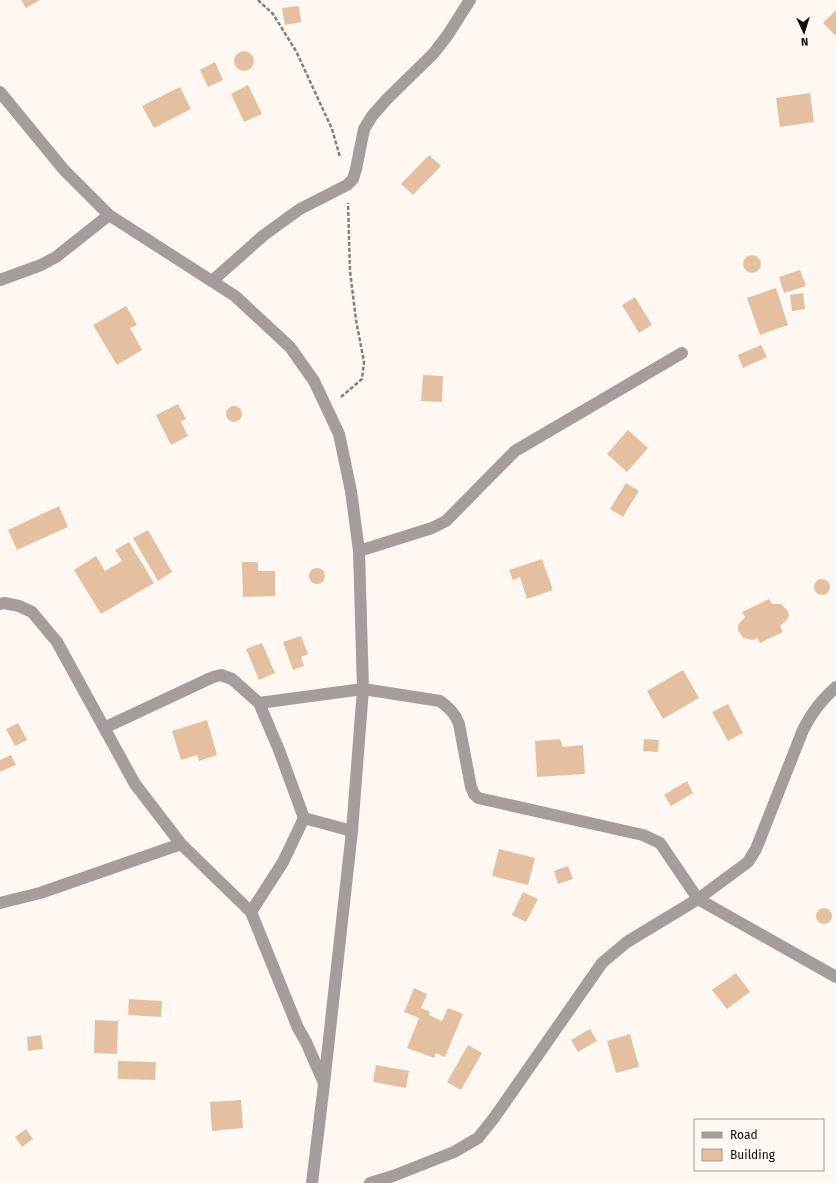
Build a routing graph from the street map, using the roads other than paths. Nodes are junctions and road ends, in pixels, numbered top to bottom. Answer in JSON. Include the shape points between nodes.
{"nodes":[{"id":1,"x":470,"y":0,"type":"edge"},
{"id":2,"x":0,"y":92,"type":"edge"},
{"id":3,"x":109,"y":215,"type":"junction"},
{"id":4,"x":0,"y":280,"type":"edge"},
{"id":5,"x":212,"y":281,"type":"junction"},
{"id":6,"x":682,"y":353,"type":"dead end"},
{"id":7,"x":359,"y":551,"type":"junction"},
{"id":8,"x":0,"y":604,"type":"edge"},
{"id":9,"x":836,"y":687,"type":"edge"},
{"id":10,"x":363,"y":689,"type":"junction"},
{"id":11,"x":259,"y":703,"type":"junction"},
{"id":12,"x":104,"y":728,"type":"junction"},
{"id":13,"x":304,"y":818,"type":"junction"},
{"id":14,"x":352,"y":832,"type":"junction"},
{"id":15,"x":181,"y":844,"type":"junction"},
{"id":16,"x":698,"y":899,"type":"junction"},
{"id":17,"x":0,"y":902,"type":"edge"},
{"id":18,"x":251,"y":912,"type":"junction"},
{"id":19,"x":836,"y":977,"type":"edge"},
{"id":20,"x":324,"y":1084,"type":"junction"},
{"id":21,"x":312,"y":1183,"type":"edge"},
{"id":22,"x":370,"y":1183,"type":"edge"}],
"edges":[{"from":1,"to":5,"type":"street","via":[[433,54],[372,116],[364,129],[353,179],[347,185],[300,209],[264,235]]},
{"from":2,"to":3,"type":"street","via":[[64,170]]},
{"from":3,"to":4,"type":"street","via":[[56,257]]},
{"from":3,"to":5,"type":"street"},
{"from":5,"to":7,"type":"street","via":[[235,296],[290,347],[314,381],[339,434],[351,491]]},
{"from":6,"to":7,"type":"street","via":[[516,452],[446,521],[432,528]]},
{"from":7,"to":10,"type":"street"},
{"from":8,"to":12,"type":"street","via":[[19,606],[32,612],[57,642]]},
{"from":9,"to":16,"type":"street","via":[[810,715],[756,849],[748,862]]},
{"from":10,"to":11,"type":"street"},
{"from":10,"to":14,"type":"street"},
{"from":10,"to":16,"type":"street","via":[[440,701],[450,708],[459,724],[471,787],[478,798],[643,835],[660,842]]},
{"from":11,"to":12,"type":"street","via":[[232,679],[220,675]]},
{"from":11,"to":13,"type":"street"},
{"from":12,"to":15,"type":"street","via":[[136,784]]},
{"from":13,"to":14,"type":"street"},
{"from":13,"to":18,"type":"street","via":[[283,862]]},
{"from":14,"to":20,"type":"street"},
{"from":15,"to":17,"type":"street","via":[[40,893]]},
{"from":15,"to":18,"type":"street"},
{"from":16,"to":19,"type":"street"},
{"from":16,"to":22,"type":"street","via":[[627,942],[602,962],[478,1138],[454,1152]]},
{"from":18,"to":20,"type":"street","via":[[298,1028]]},
{"from":20,"to":21,"type":"street"}]}
